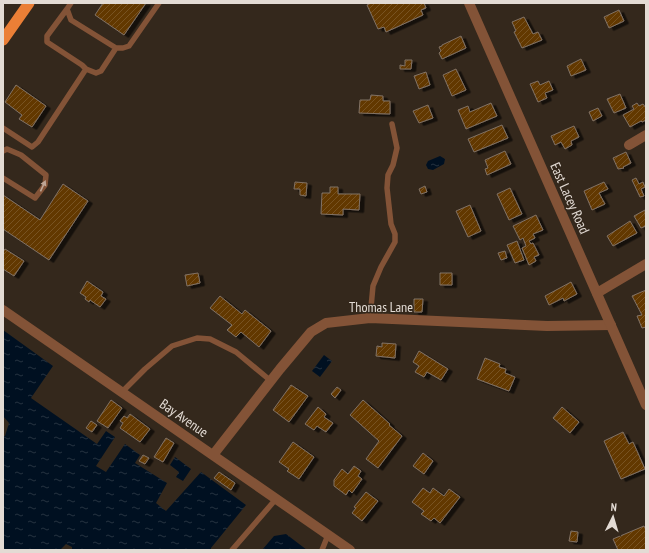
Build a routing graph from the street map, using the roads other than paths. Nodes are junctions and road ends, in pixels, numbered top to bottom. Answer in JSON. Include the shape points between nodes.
{"nodes":[{"id":1,"x":29,"y":3,"type":"edge"},
{"id":2,"x":71,"y":3,"type":"edge"},
{"id":3,"x":158,"y":3,"type":"edge"},
{"id":4,"x":469,"y":3,"type":"edge"},
{"id":5,"x":67,"y":9,"type":"junction"},
{"id":6,"x":3,"y":40,"type":"edge"},
{"id":7,"x":116,"y":48,"type":"junction"},
{"id":8,"x":86,"y":70,"type":"junction"},
{"id":9,"x":392,"y":124,"type":"dead end"},
{"id":10,"x":3,"y":128,"type":"edge"},
{"id":11,"x":646,"y":135,"type":"edge"},
{"id":12,"x":628,"y":145,"type":"dead end"},
{"id":13,"x":3,"y":151,"type":"edge"},
{"id":14,"x":3,"y":178,"type":"edge"},
{"id":15,"x":646,"y":264,"type":"edge"},
{"id":16,"x":597,"y":293,"type":"junction"},
{"id":17,"x":3,"y":310,"type":"edge"},
{"id":18,"x":370,"y":318,"type":"junction"},
{"id":19,"x":611,"y":325,"type":"junction"},
{"id":20,"x":271,"y":381,"type":"junction"},
{"id":21,"x":122,"y":392,"type":"junction"},
{"id":22,"x":646,"y":405,"type":"edge"},
{"id":23,"x":213,"y":455,"type":"junction"},
{"id":24,"x":276,"y":499,"type":"junction"},
{"id":25,"x":328,"y":535,"type":"junction"},
{"id":26,"x":232,"y":550,"type":"edge"},
{"id":27,"x":322,"y":550,"type":"edge"},
{"id":28,"x":350,"y":550,"type":"edge"}],
"edges":[{"from":1,"to":6,"type":"highway"},
{"from":2,"to":5,"type":"lane"},
{"from":3,"to":7,"type":"lane","via":[[129,46]]},
{"from":4,"to":16,"type":"street","name":"East Lacey Road"},
{"from":5,"to":7,"type":"lane","via":[[71,20]]},
{"from":5,"to":8,"type":"lane","via":[[47,36],[47,42]]},
{"from":7,"to":8,"type":"lane","via":[[101,71],[96,73]]},
{"from":8,"to":10,"type":"lane","via":[[38,142],[32,147]]},
{"from":9,"to":18,"type":"lane","via":[[397,148],[388,175],[387,188],[395,242],[373,286]]},
{"from":11,"to":12,"type":"street"},
{"from":14,"to":13,"type":"lane","one_way":true,"via":[[36,198],[45,185],[46,175],[21,155],[7,149]]},
{"from":15,"to":16,"type":"street"},
{"from":16,"to":19,"type":"street","name":"East Lacey Road"},
{"from":17,"to":21,"type":"street","name":"Bay Avenue"},
{"from":18,"to":19,"type":"street","name":"Thomas Lane","via":[[547,326]]},
{"from":18,"to":20,"type":"street","name":"Thomas Lane","via":[[326,322],[311,332]]},
{"from":19,"to":22,"type":"street","name":"East Lacey Road"},
{"from":20,"to":21,"type":"lane","via":[[236,352],[210,339],[197,338],[172,346]]},
{"from":20,"to":23,"type":"street","name":"Thomas Lane"},
{"from":21,"to":23,"type":"street","name":"Bay Avenue"},
{"from":23,"to":24,"type":"street","name":"Bay Avenue"},
{"from":24,"to":25,"type":"street","name":"Bay Avenue"},
{"from":24,"to":26,"type":"lane"},
{"from":25,"to":27,"type":"lane"},
{"from":25,"to":28,"type":"street","name":"Bay Avenue"}]}
